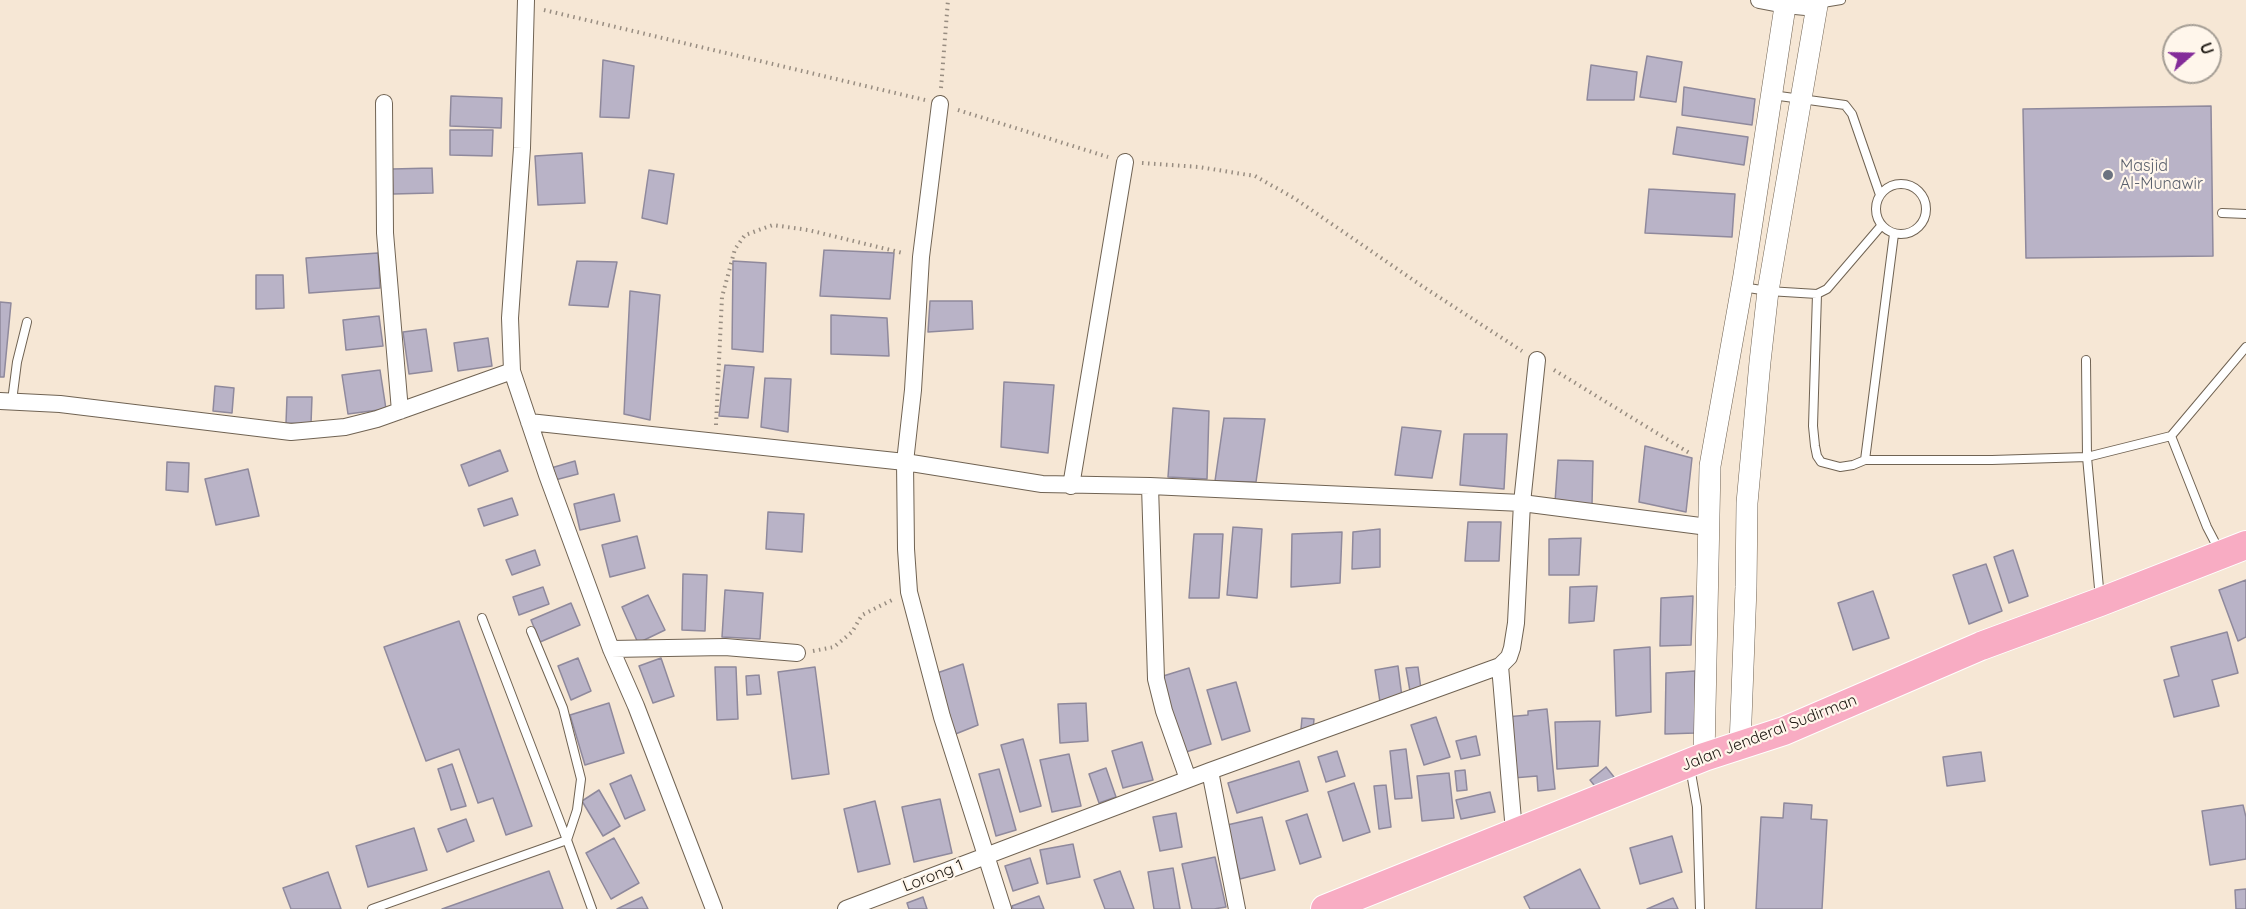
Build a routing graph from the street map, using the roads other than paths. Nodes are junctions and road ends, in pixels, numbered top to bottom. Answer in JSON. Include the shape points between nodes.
{"nodes":[{"id":1,"x":526,"y":0,"type":"edge"},
{"id":2,"x":1759,"y":0,"type":"edge"},
{"id":3,"x":1841,"y":0,"type":"edge"},
{"id":4,"x":1786,"y":3,"type":"edge"},
{"id":5,"x":1817,"y":4,"type":"edge"},
{"id":6,"x":1772,"y":95,"type":"junction"},
{"id":7,"x":1801,"y":100,"type":"junction"},
{"id":8,"x":384,"y":104,"type":"dead end"},
{"id":9,"x":940,"y":104,"type":"road end"},
{"id":10,"x":1125,"y":162,"type":"dead end"},
{"id":11,"x":1880,"y":195,"type":"junction"},
{"id":12,"x":2222,"y":213,"type":"dead end"},
{"id":13,"x":2246,"y":214,"type":"edge"},
{"id":14,"x":1881,"y":225,"type":"junction"},
{"id":15,"x":1894,"y":234,"type":"junction"},
{"id":16,"x":1742,"y":287,"type":"junction"},
{"id":17,"x":1768,"y":291,"type":"junction"},
{"id":18,"x":1817,"y":294,"type":"junction"},
{"id":19,"x":27,"y":322,"type":"dead end"},
{"id":20,"x":2246,"y":347,"type":"edge"},
{"id":21,"x":1537,"y":360,"type":"dead end"},
{"id":22,"x":2086,"y":360,"type":"dead end"},
{"id":23,"x":513,"y":371,"type":"junction"},
{"id":24,"x":6,"y":401,"type":"edge"},
{"id":25,"x":400,"y":411,"type":"junction"},
{"id":26,"x":529,"y":422,"type":"junction"},
{"id":27,"x":2170,"y":436,"type":"junction"},
{"id":28,"x":2086,"y":457,"type":"junction"},
{"id":29,"x":1865,"y":460,"type":"junction"},
{"id":30,"x":905,"y":462,"type":"junction"},
{"id":31,"x":1071,"y":486,"type":"junction"},
{"id":32,"x":1150,"y":486,"type":"junction"},
{"id":33,"x":1522,"y":503,"type":"junction"},
{"id":34,"x":1708,"y":527,"type":"junction"},
{"id":35,"x":2234,"y":550,"type":"edge"},
{"id":36,"x":2100,"y":602,"type":"junction"},
{"id":37,"x":482,"y":618,"type":"dead end"},
{"id":38,"x":531,"y":632,"type":"dead end"},
{"id":39,"x":611,"y":648,"type":"junction"},
{"id":40,"x":797,"y":653,"type":"road end"},
{"id":41,"x":1500,"y":666,"type":"junction"},
{"id":42,"x":1740,"y":746,"type":"junction"},
{"id":43,"x":1697,"y":760,"type":"junction"},
{"id":44,"x":1210,"y":771,"type":"junction"},
{"id":45,"x":1188,"y":779,"type":"junction"},
{"id":46,"x":1514,"y":832,"type":"junction"},
{"id":47,"x":567,"y":840,"type":"junction"},
{"id":48,"x":986,"y":855,"type":"junction"},
{"id":49,"x":372,"y":909,"type":"edge"},
{"id":50,"x":592,"y":909,"type":"edge"},
{"id":51,"x":714,"y":909,"type":"edge"},
{"id":52,"x":846,"y":909,"type":"edge"},
{"id":53,"x":1003,"y":909,"type":"edge"},
{"id":54,"x":1237,"y":909,"type":"edge"},
{"id":55,"x":1325,"y":909,"type":"edge"},
{"id":56,"x":1700,"y":909,"type":"edge"}],
"edges":[{"from":1,"to":23,"type":"street","via":[[522,148],[510,318]]},
{"from":2,"to":4,"type":"street"},
{"from":3,"to":5,"type":"lane"},
{"from":4,"to":5,"type":"street"},
{"from":4,"to":6,"type":"street"},
{"from":5,"to":7,"type":"street"},
{"from":6,"to":7,"type":"lane"},
{"from":6,"to":16,"type":"street"},
{"from":7,"to":11,"type":"lane","via":[[1845,105],[1852,114]]},
{"from":7,"to":17,"type":"street"},
{"from":8,"to":25,"type":"street","via":[[385,233]]},
{"from":9,"to":30,"type":"street","via":[[921,257]]},
{"from":10,"to":31,"type":"street"},
{"from":11,"to":14,"type":"lane","via":[[1875,211]]},
{"from":11,"to":15,"type":"lane","via":[[1892,185],[1907,184],[1921,193],[1927,208],[1923,223],[1910,233]]},
{"from":12,"to":13,"type":"lane"},
{"from":14,"to":15,"type":"lane"},
{"from":14,"to":18,"type":"lane","via":[[1827,289]]},
{"from":15,"to":29,"type":"lane"},
{"from":16,"to":17,"type":"lane"},
{"from":16,"to":34,"type":"street","via":[[1710,466]]},
{"from":17,"to":18,"type":"lane"},
{"from":17,"to":42,"type":"street","via":[[1746,503]]},
{"from":18,"to":29,"type":"lane","via":[[1813,426],[1817,456],[1821,462],[1840,467]]},
{"from":19,"to":24,"type":"lane"},
{"from":20,"to":27,"type":"lane"},
{"from":21,"to":33,"type":"street"},
{"from":22,"to":28,"type":"lane"},
{"from":23,"to":25,"type":"street"},
{"from":23,"to":26,"type":"street"},
{"from":24,"to":25,"type":"street","via":[[155,414],[291,432],[345,427]]},
{"from":26,"to":30,"type":"street"},
{"from":26,"to":39,"type":"street"},
{"from":27,"to":28,"type":"lane"},
{"from":27,"to":35,"type":"lane","via":[[2207,527]]},
{"from":28,"to":29,"type":"lane"},
{"from":28,"to":36,"type":"lane"},
{"from":30,"to":31,"type":"street"},
{"from":30,"to":48,"type":"street","via":[[909,592],[942,717]]},
{"from":31,"to":32,"type":"street"},
{"from":32,"to":33,"type":"street"},
{"from":32,"to":45,"type":"street","via":[[1156,679]]},
{"from":33,"to":34,"type":"street"},
{"from":33,"to":41,"type":"street","via":[[1516,623],[1509,657]]},
{"from":34,"to":43,"type":"street"},
{"from":35,"to":36,"type":"highway","name":"Jalan Jenderal Sudirman"},
{"from":36,"to":42,"type":"highway","name":"Jalan Jenderal Sudirman","via":[[1981,646],[1784,731]]},
{"from":37,"to":47,"type":"lane"},
{"from":38,"to":47,"type":"lane","via":[[563,708],[581,779],[577,810]]},
{"from":39,"to":40,"type":"street","via":[[725,647]]},
{"from":39,"to":51,"type":"street"},
{"from":41,"to":44,"type":"street","name":"Lorong 1"},
{"from":41,"to":46,"type":"street"},
{"from":42,"to":43,"type":"highway","name":"Jalan Jenderal Sudirman"},
{"from":43,"to":46,"type":"highway","name":"Jalan Jenderal Sudirman"},
{"from":43,"to":56,"type":"lane"},
{"from":44,"to":45,"type":"street","name":"Lorong 1"},
{"from":44,"to":54,"type":"street"},
{"from":45,"to":48,"type":"street","name":"Lorong 1"},
{"from":46,"to":55,"type":"highway","name":"Jalan Jenderal Sudirman"},
{"from":47,"to":49,"type":"lane"},
{"from":47,"to":50,"type":"lane"},
{"from":48,"to":52,"type":"street","name":"Lorong 1"},
{"from":48,"to":53,"type":"street"}]}
